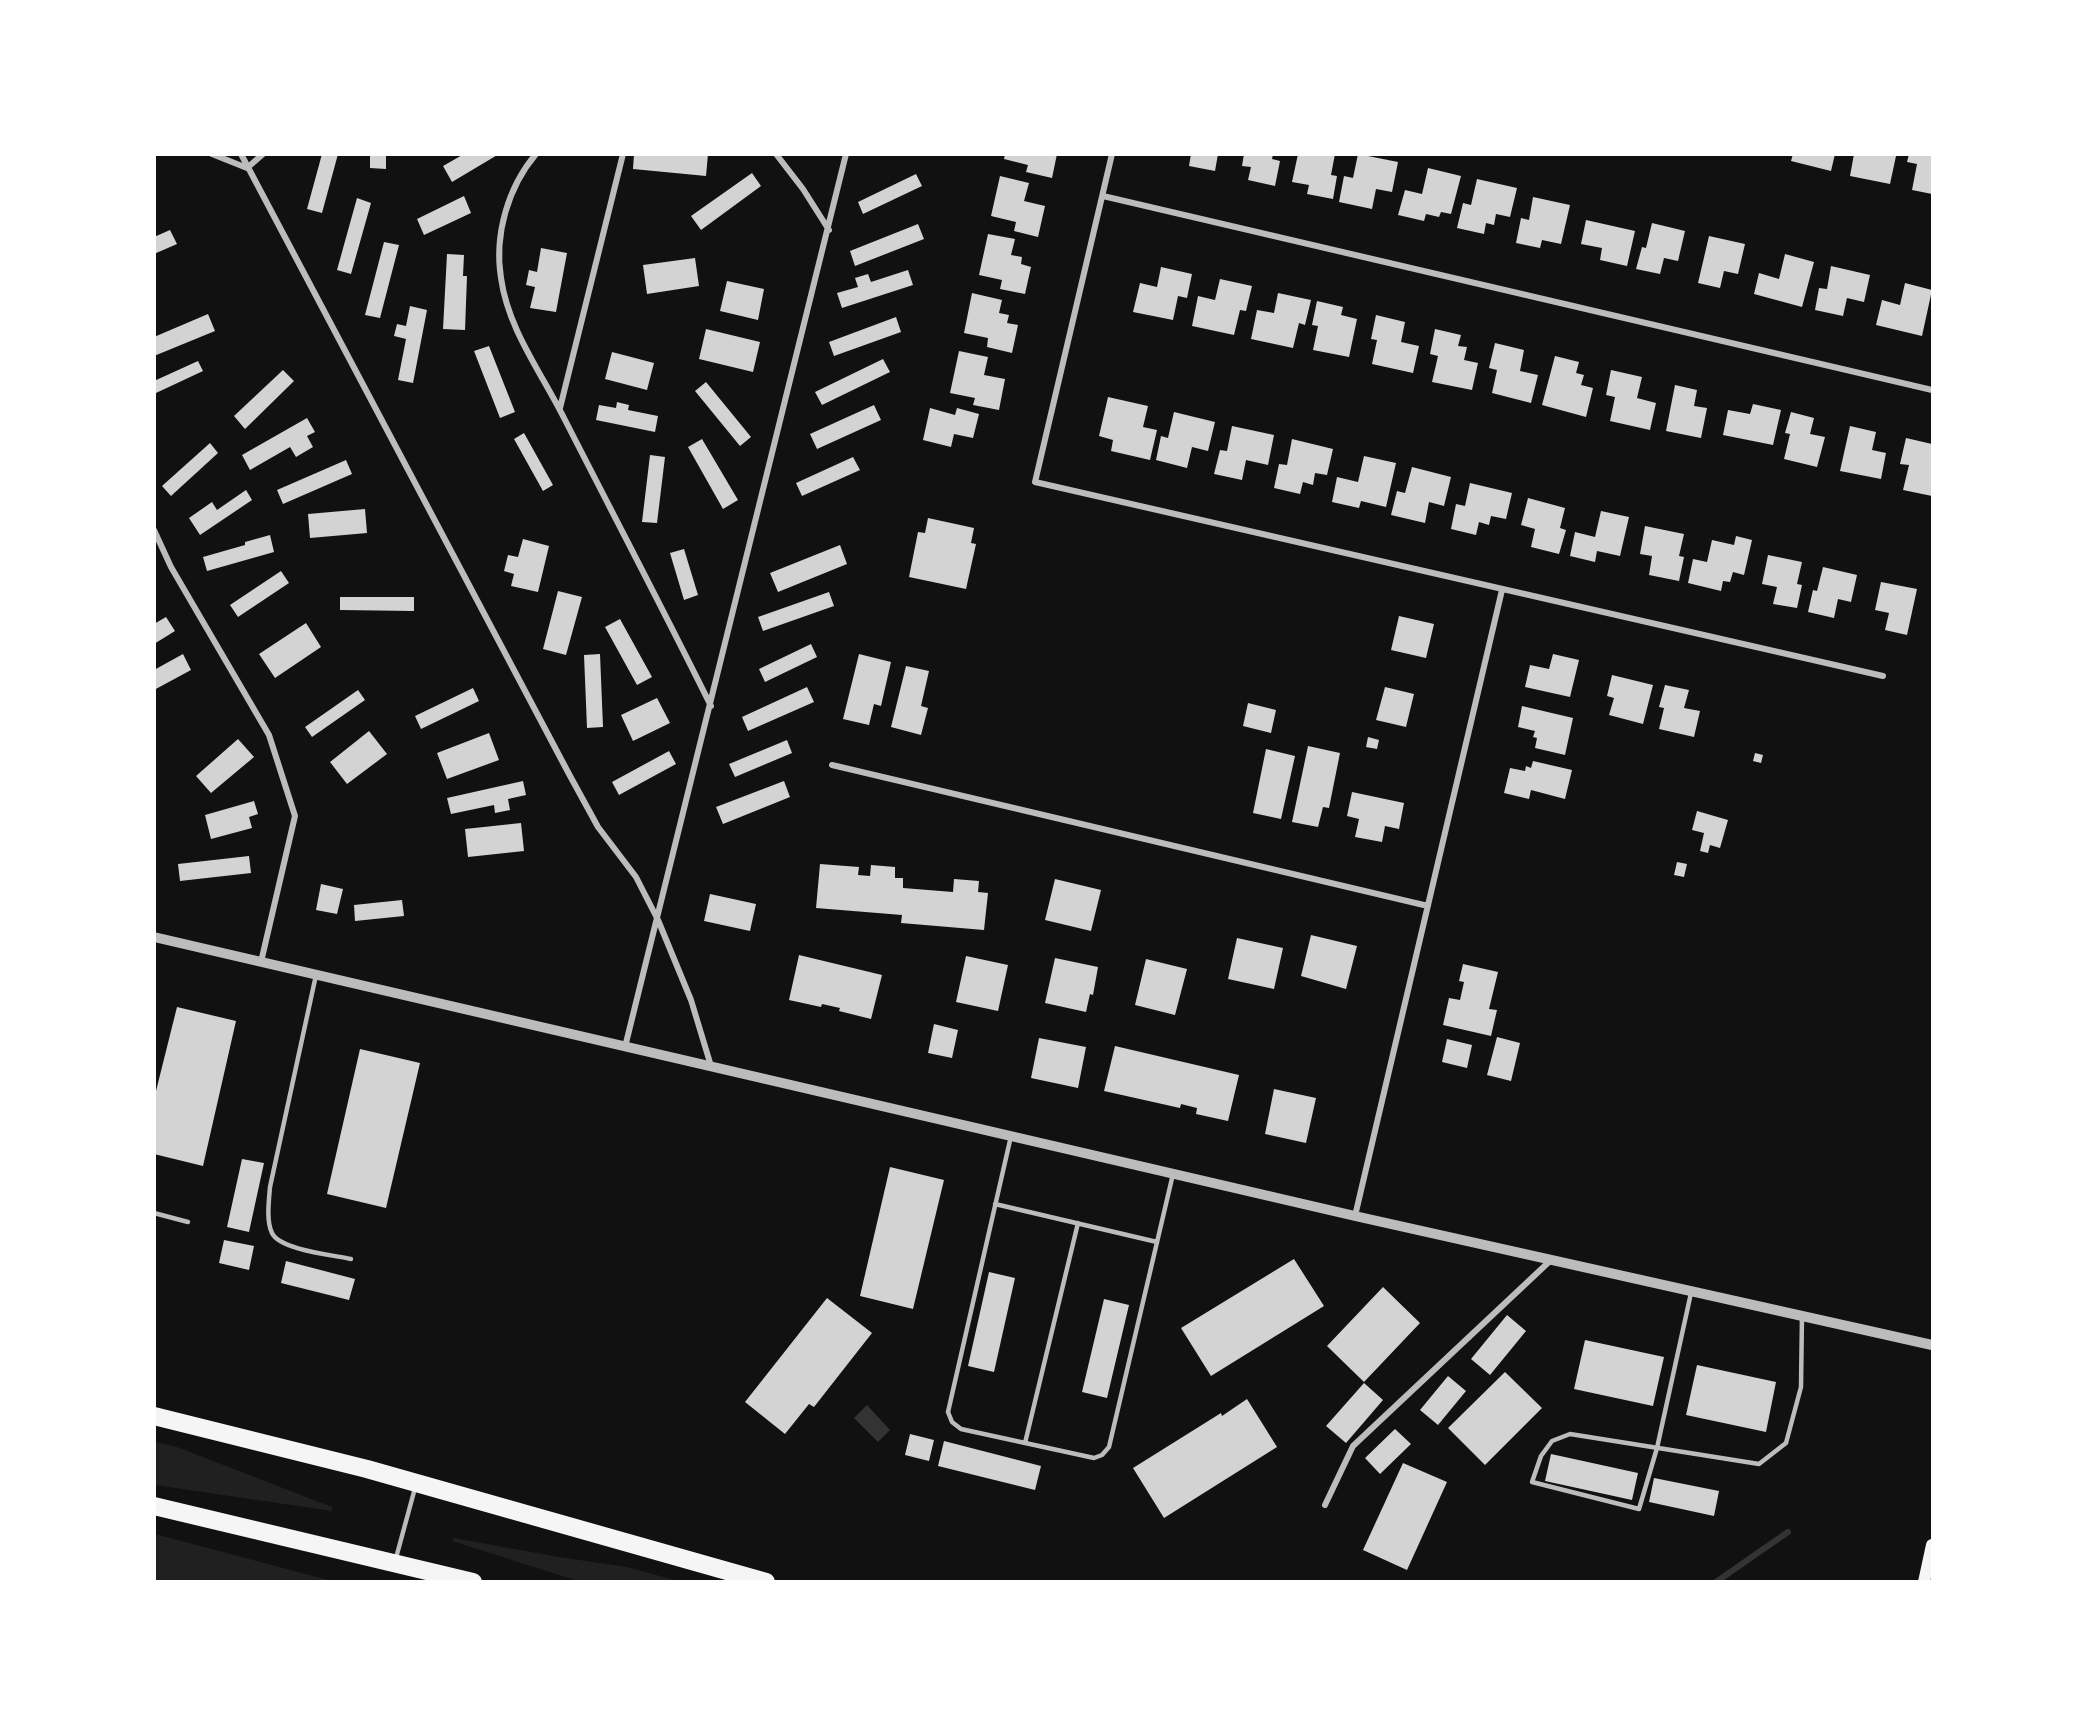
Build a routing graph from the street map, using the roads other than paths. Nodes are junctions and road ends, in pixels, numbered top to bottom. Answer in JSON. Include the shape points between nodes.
{"nodes":[{"id":1,"x":212,"y":154,"type":"edge"},
{"id":2,"x":241,"y":154,"type":"edge"},
{"id":3,"x":262,"y":154,"type":"edge"},
{"id":4,"x":536,"y":154,"type":"edge"},
{"id":5,"x":623,"y":154,"type":"edge"},
{"id":6,"x":776,"y":154,"type":"edge"},
{"id":7,"x":846,"y":154,"type":"edge"},
{"id":8,"x":1112,"y":154,"type":"edge"},
{"id":9,"x":247,"y":168,"type":"junction"},
{"id":10,"x":1103,"y":195,"type":"junction"},
{"id":11,"x":829,"y":230,"type":"junction"},
{"id":12,"x":1932,"y":390,"type":"edge"},
{"id":13,"x":560,"y":409,"type":"junction"},
{"id":14,"x":154,"y":530,"type":"edge"},
{"id":15,"x":1502,"y":590,"type":"junction"},
{"id":16,"x":1882,"y":676,"type":"dead end"},
{"id":17,"x":711,"y":706,"type":"junction"},
{"id":18,"x":832,"y":765,"type":"dead end"},
{"id":19,"x":1428,"y":906,"type":"junction"},
{"id":20,"x":658,"y":920,"type":"junction"},
{"id":21,"x":154,"y":937,"type":"edge"},
{"id":22,"x":261,"y":962,"type":"junction"},
{"id":23,"x":316,"y":975,"type":"junction"},
{"id":24,"x":626,"y":1047,"type":"junction"},
{"id":25,"x":711,"y":1066,"type":"junction"},
{"id":26,"x":1011,"y":1136,"type":"junction"},
{"id":27,"x":1173,"y":1174,"type":"junction"},
{"id":28,"x":995,"y":1203,"type":"junction"},
{"id":29,"x":154,"y":1213,"type":"edge"},
{"id":30,"x":1355,"y":1216,"type":"junction"},
{"id":31,"x":188,"y":1222,"type":"dead end"},
{"id":32,"x":1078,"y":1223,"type":"junction"},
{"id":33,"x":1157,"y":1242,"type":"junction"},
{"id":34,"x":351,"y":1259,"type":"dead end"},
{"id":35,"x":1551,"y":1260,"type":"junction"},
{"id":36,"x":1692,"y":1291,"type":"junction"},
{"id":37,"x":1802,"y":1315,"type":"junction"},
{"id":38,"x":1932,"y":1346,"type":"edge"},
{"id":39,"x":154,"y":1416,"type":"edge"},
{"id":40,"x":1026,"y":1443,"type":"junction"},
{"id":41,"x":1657,"y":1448,"type":"junction"},
{"id":42,"x":416,"y":1483,"type":"junction"},
{"id":43,"x":1325,"y":1504,"type":"dead end"},
{"id":44,"x":154,"y":1506,"type":"edge"},
{"id":45,"x":1932,"y":1549,"type":"edge"},
{"id":46,"x":395,"y":1563,"type":"junction"},
{"id":47,"x":473,"y":1581,"type":"edge"},
{"id":48,"x":766,"y":1581,"type":"edge"},
{"id":49,"x":1924,"y":1581,"type":"edge"}],
"edges":[{"from":1,"to":9,"type":"street"},
{"from":2,"to":9,"type":"street"},
{"from":3,"to":9,"type":"street"},
{"from":4,"to":13,"type":"street","via":[[513,191],[502,220],[500,276],[519,334]]},
{"from":5,"to":13,"type":"street"},
{"from":6,"to":11,"type":"street"},
{"from":7,"to":11,"type":"street"},
{"from":8,"to":10,"type":"street"},
{"from":9,"to":20,"type":"street","via":[[573,783],[598,827],[636,877]]},
{"from":10,"to":12,"type":"street"},
{"from":10,"to":15,"type":"street","via":[[1035,482]]},
{"from":11,"to":17,"type":"street"},
{"from":13,"to":17,"type":"street"},
{"from":14,"to":22,"type":"street","via":[[171,567],[269,735],[295,816]]},
{"from":15,"to":16,"type":"street"},
{"from":15,"to":19,"type":"street"},
{"from":17,"to":20,"type":"street"},
{"from":18,"to":19,"type":"street"},
{"from":19,"to":30,"type":"street"},
{"from":20,"to":24,"type":"street"},
{"from":20,"to":25,"type":"street","via":[[691,1000]]},
{"from":21,"to":22,"type":"street"},
{"from":22,"to":23,"type":"street"},
{"from":23,"to":24,"type":"street"},
{"from":23,"to":34,"type":"lane","via":[[270,1186],[269,1216],[272,1234],[283,1244]]},
{"from":24,"to":25,"type":"street"},
{"from":25,"to":26,"type":"street"},
{"from":26,"to":27,"type":"street"},
{"from":26,"to":28,"type":"lane"},
{"from":27,"to":30,"type":"street"},
{"from":27,"to":33,"type":"lane"},
{"from":28,"to":32,"type":"lane"},
{"from":28,"to":40,"type":"lane","via":[[948,1412],[961,1429]]},
{"from":29,"to":31,"type":"lane"},
{"from":30,"to":35,"type":"street"},
{"from":32,"to":33,"type":"lane"},
{"from":32,"to":40,"type":"lane"},
{"from":33,"to":40,"type":"lane","via":[[1109,1447],[1094,1458]]},
{"from":35,"to":36,"type":"street"},
{"from":35,"to":43,"type":"street","via":[[1353,1446]]},
{"from":36,"to":37,"type":"street"},
{"from":36,"to":41,"type":"lane"},
{"from":37,"to":38,"type":"street"},
{"from":37,"to":41,"type":"lane","via":[[1801,1387],[1786,1443],[1758,1464]]},
{"from":39,"to":42,"type":"highway"},
{"from":41,"to":41,"type":"lane","via":[[1639,1509],[1532,1482],[1541,1456],[1552,1441],[1570,1434]]},
{"from":42,"to":46,"type":"lane"},
{"from":42,"to":48,"type":"highway"},
{"from":44,"to":46,"type":"highway"},
{"from":45,"to":49,"type":"main road"},
{"from":46,"to":47,"type":"highway"}]}
